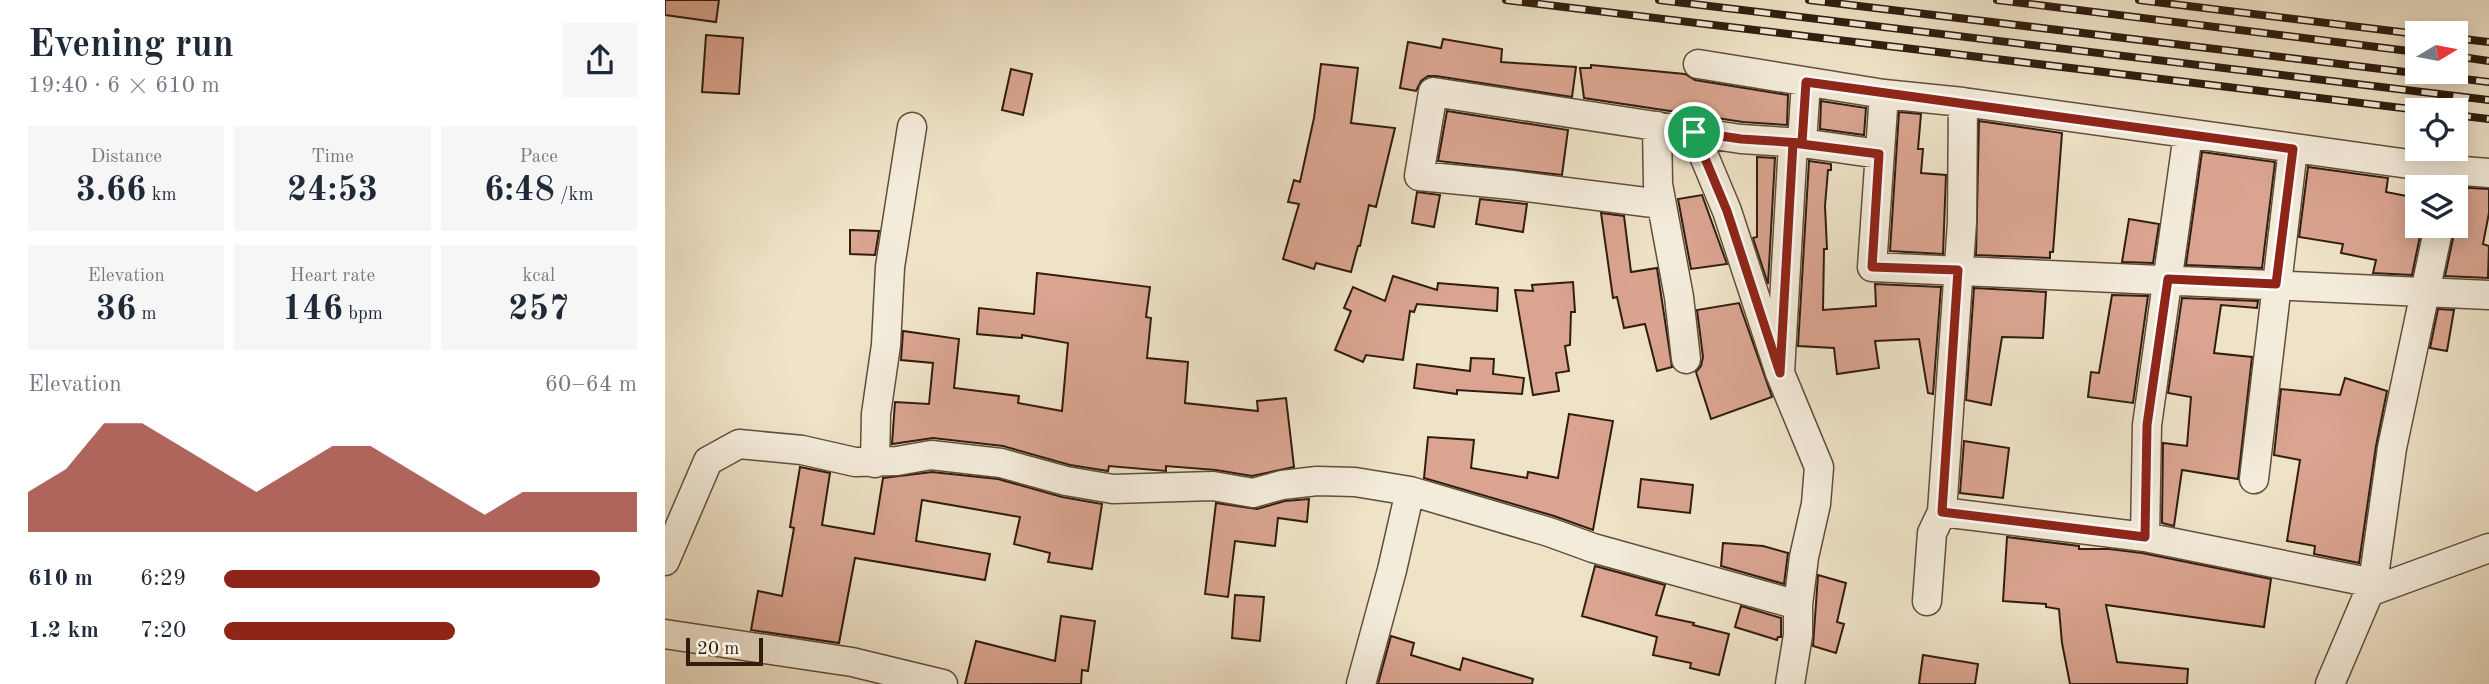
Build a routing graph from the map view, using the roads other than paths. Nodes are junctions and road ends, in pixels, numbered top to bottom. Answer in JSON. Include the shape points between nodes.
{"nodes":[{"id":1,"x":1698,"y":64,"type":"dead end"},
{"id":2,"x":1806,"y":82,"type":"junction"},
{"id":3,"x":1884,"y":94,"type":"junction"},
{"id":4,"x":1963,"y":102,"type":"junction"},
{"id":5,"x":912,"y":127,"type":"dead end"},
{"id":6,"x":1657,"y":127,"type":"junction"},
{"id":7,"x":1694,"y":132,"type":"junction"},
{"id":8,"x":2188,"y":134,"type":"junction"},
{"id":9,"x":1798,"y":143,"type":"junction"},
{"id":10,"x":2293,"y":149,"type":"junction"},
{"id":11,"x":1879,"y":154,"type":"junction"},
{"id":12,"x":2489,"y":173,"type":"edge"},
{"id":13,"x":2429,"y":175,"type":"edge"},
{"id":14,"x":2468,"y":176,"type":"edge"},
{"id":15,"x":1661,"y":204,"type":"junction"},
{"id":16,"x":2436,"y":238,"type":"edge"},
{"id":17,"x":1958,"y":270,"type":"junction"},
{"id":18,"x":2168,"y":279,"type":"junction"},
{"id":19,"x":2276,"y":284,"type":"junction"},
{"id":20,"x":2425,"y":292,"type":"junction"},
{"id":21,"x":2489,"y":295,"type":"edge"},
{"id":22,"x":1686,"y":359,"type":"dead end"},
{"id":23,"x":1780,"y":373,"type":"junction"},
{"id":24,"x":875,"y":463,"type":"junction"},
{"id":25,"x":2254,"y":479,"type":"dead end"},
{"id":26,"x":1410,"y":491,"type":"junction"},
{"id":27,"x":1942,"y":512,"type":"junction"},
{"id":28,"x":2145,"y":537,"type":"junction"},
{"id":29,"x":2489,"y":548,"type":"edge"},
{"id":30,"x":665,"y":561,"type":"edge"},
{"id":31,"x":2371,"y":588,"type":"junction"},
{"id":32,"x":1927,"y":601,"type":"dead end"},
{"id":33,"x":1798,"y":605,"type":"junction"},
{"id":34,"x":665,"y":634,"type":"edge"},
{"id":35,"x":943,"y":684,"type":"edge"},
{"id":36,"x":1361,"y":684,"type":"edge"},
{"id":37,"x":1790,"y":684,"type":"edge"},
{"id":38,"x":2330,"y":684,"type":"edge"}],
"edges":[{"from":1,"to":2,"type":"street"},
{"from":2,"to":3,"type":"street"},
{"from":2,"to":9,"type":"street"},
{"from":3,"to":4,"type":"street"},
{"from":3,"to":11,"type":"street"},
{"from":4,"to":8,"type":"street"},
{"from":4,"to":17,"type":"street"},
{"from":5,"to":24,"type":"street","via":[[890,267]]},
{"from":6,"to":7,"type":"street"},
{"from":6,"to":15,"type":"street"},
{"from":6,"to":15,"type":"street","via":[[1433,92],[1419,176]]},
{"from":7,"to":9,"type":"street"},
{"from":7,"to":23,"type":"street","via":[[1727,211]]},
{"from":8,"to":10,"type":"street"},
{"from":8,"to":18,"type":"street"},
{"from":9,"to":11,"type":"street"},
{"from":9,"to":23,"type":"street"},
{"from":10,"to":13,"type":"street"},
{"from":10,"to":19,"type":"street"},
{"from":11,"to":17,"type":"street","via":[[1872,267]]},
{"from":12,"to":14,"type":"street"},
{"from":15,"to":22,"type":"street"},
{"from":16,"to":20,"type":"street"},
{"from":17,"to":18,"type":"street"},
{"from":17,"to":27,"type":"street"},
{"from":18,"to":19,"type":"street"},
{"from":18,"to":28,"type":"street","via":[[2147,425]]},
{"from":19,"to":20,"type":"street"},
{"from":19,"to":25,"type":"street"},
{"from":20,"to":21,"type":"street"},
{"from":20,"to":31,"type":"street","via":[[2392,448]]},
{"from":23,"to":33,"type":"street","via":[[1819,467]]},
{"from":24,"to":26,"type":"street","via":[[931,455],[1001,463],[1113,489],[1213,486],[1253,493],[1317,481]]},
{"from":24,"to":30,"type":"street","via":[[739,444],[708,461]]},
{"from":26,"to":33,"type":"street","via":[[1605,552]]},
{"from":26,"to":36,"type":"street"},
{"from":27,"to":28,"type":"street"},
{"from":27,"to":32,"type":"street","via":[[1933,533]]},
{"from":28,"to":31,"type":"street"},
{"from":29,"to":31,"type":"street"},
{"from":31,"to":38,"type":"street"},
{"from":33,"to":37,"type":"street"},
{"from":34,"to":35,"type":"street","via":[[852,662]]}]}
